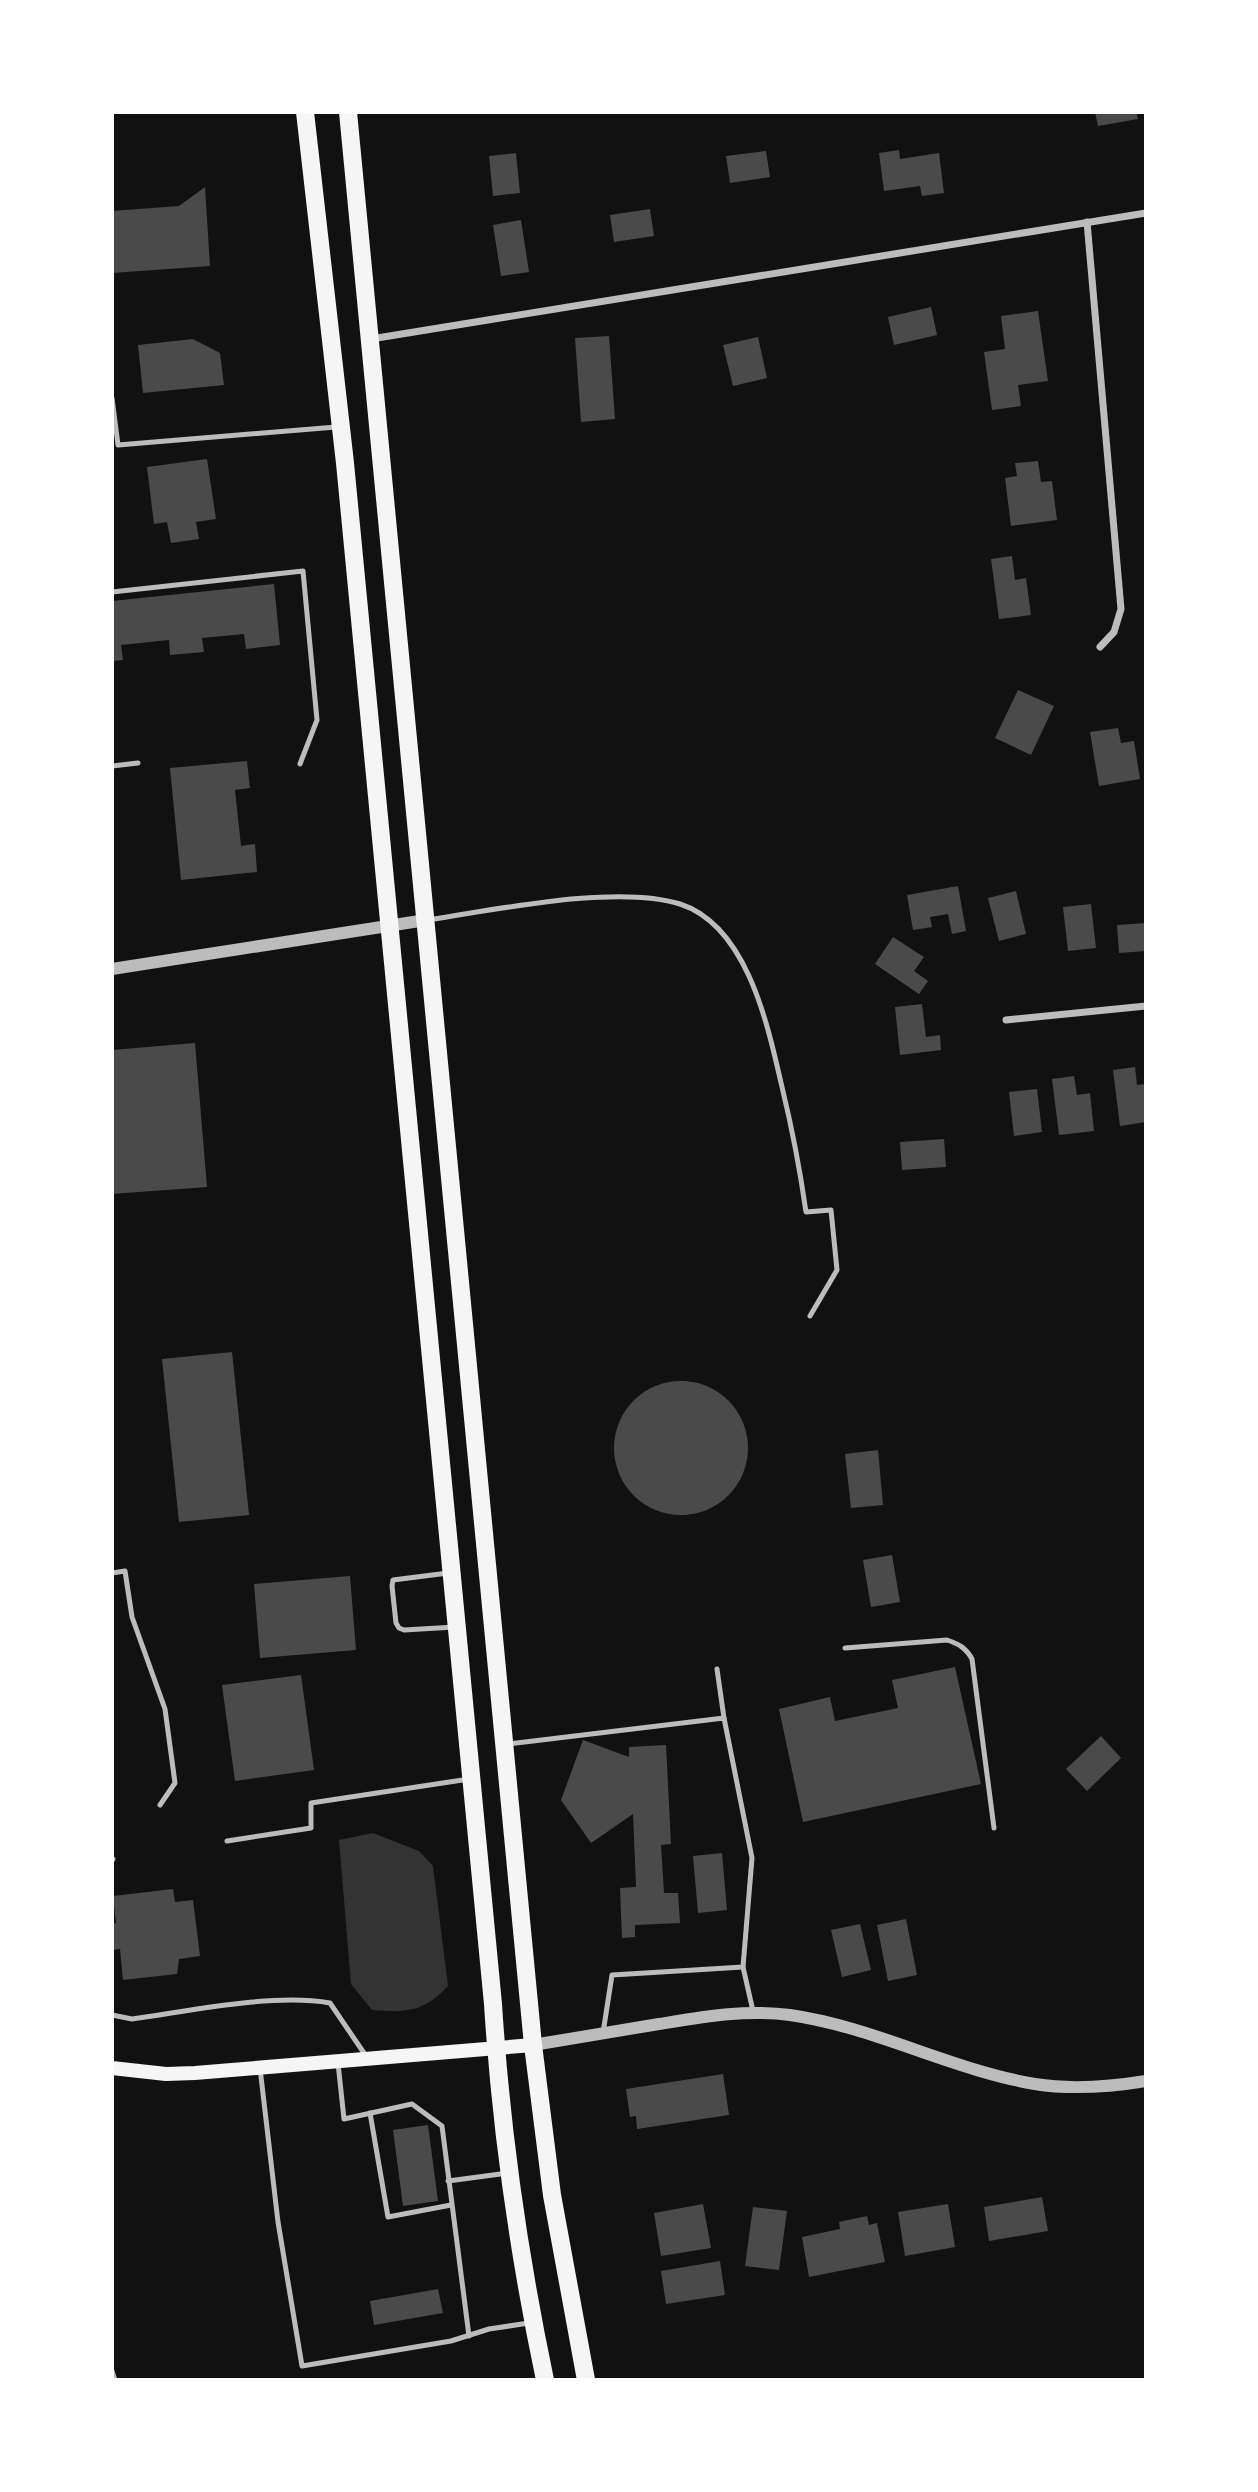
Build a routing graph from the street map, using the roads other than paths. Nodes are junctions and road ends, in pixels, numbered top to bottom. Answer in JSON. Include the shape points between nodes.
{"nodes":[{"id":1,"x":305,"y":112,"type":"edge"},
{"id":2,"x":348,"y":112,"type":"edge"},
{"id":3,"x":1146,"y":213,"type":"edge"},
{"id":4,"x":1087,"y":222,"type":"junction"},
{"id":5,"x":370,"y":339,"type":"junction"},
{"id":6,"x":112,"y":398,"type":"edge"},
{"id":7,"x":341,"y":427,"type":"junction"},
{"id":8,"x":115,"y":445,"type":"edge"},
{"id":9,"x":112,"y":592,"type":"edge"},
{"id":10,"x":1100,"y":647,"type":"dead end"},
{"id":11,"x":138,"y":763,"type":"dead end"},
{"id":12,"x":300,"y":764,"type":"dead end"},
{"id":13,"x":112,"y":766,"type":"edge"},
{"id":14,"x":426,"y":920,"type":"junction"},
{"id":15,"x":390,"y":927,"type":"junction"},
{"id":16,"x":112,"y":969,"type":"edge"},
{"id":17,"x":1146,"y":1006,"type":"edge"},
{"id":18,"x":1006,"y":1020,"type":"dead end"},
{"id":19,"x":810,"y":1316,"type":"dead end"},
{"id":20,"x":451,"y":1572,"type":"junction"},
{"id":21,"x":112,"y":1573,"type":"edge"},
{"id":22,"x":457,"y":1627,"type":"junction"},
{"id":23,"x":845,"y":1648,"type":"dead end"},
{"id":24,"x":717,"y":1670,"type":"dead end"},
{"id":25,"x":724,"y":1718,"type":"junction"},
{"id":26,"x":505,"y":1745,"type":"junction"},
{"id":27,"x":471,"y":1779,"type":"junction"},
{"id":28,"x":160,"y":1805,"type":"dead end"},
{"id":29,"x":995,"y":1828,"type":"dead end"},
{"id":30,"x":228,"y":1841,"type":"dead end"},
{"id":31,"x":743,"y":1967,"type":"junction"},
{"id":32,"x":753,"y":2012,"type":"junction"},
{"id":33,"x":112,"y":2015,"type":"edge"},
{"id":34,"x":603,"y":2033,"type":"junction"},
{"id":35,"x":533,"y":2045,"type":"junction"},
{"id":36,"x":496,"y":2048,"type":"junction"},
{"id":37,"x":368,"y":2059,"type":"junction"},
{"id":38,"x":338,"y":2061,"type":"junction"},
{"id":39,"x":112,"y":2068,"type":"edge"},
{"id":40,"x":261,"y":2068,"type":"junction"},
{"id":41,"x":1146,"y":2081,"type":"edge"},
{"id":42,"x":370,"y":2113,"type":"junction"},
{"id":43,"x":508,"y":2173,"type":"junction"},
{"id":44,"x":448,"y":2181,"type":"junction"},
{"id":45,"x":451,"y":2205,"type":"junction"},
{"id":46,"x":533,"y":2322,"type":"junction"},
{"id":47,"x":468,"y":2336,"type":"junction"},
{"id":48,"x":112,"y":2371,"type":"edge"},
{"id":49,"x":115,"y":2380,"type":"edge"},
{"id":50,"x":545,"y":2380,"type":"edge"},
{"id":51,"x":586,"y":2380,"type":"edge"}],
"edges":[{"from":1,"to":7,"type":"main road"},
{"from":2,"to":5,"type":"main road"},
{"from":3,"to":4,"type":"street"},
{"from":4,"to":5,"type":"street"},
{"from":4,"to":10,"type":"street","via":[[1121,609],[1114,632]]},
{"from":5,"to":14,"type":"main road"},
{"from":6,"to":8,"type":"lane"},
{"from":7,"to":8,"type":"lane"},
{"from":7,"to":15,"type":"main road"},
{"from":9,"to":12,"type":"lane","via":[[303,571],[317,720]]},
{"from":11,"to":13,"type":"lane"},
{"from":14,"to":15,"type":"street"},
{"from":14,"to":19,"type":"lane","via":[[552,902],[630,898],[682,905],[713,924],[741,962],[759,1000],[787,1109],[806,1212],[831,1210],[837,1270]]},
{"from":14,"to":26,"type":"main road"},
{"from":15,"to":16,"type":"street"},
{"from":15,"to":20,"type":"main road"},
{"from":17,"to":18,"type":"street"},
{"from":20,"to":22,"type":"main road"},
{"from":20,"to":22,"type":"lane","via":[[393,1580],[393,1598],[399,1628]]},
{"from":21,"to":28,"type":"lane","via":[[125,1571],[132,1617],[165,1709],[175,1783]]},
{"from":22,"to":27,"type":"main road"},
{"from":23,"to":29,"type":"lane","via":[[947,1640],[968,1651]]},
{"from":24,"to":25,"type":"lane"},
{"from":25,"to":26,"type":"lane"},
{"from":25,"to":31,"type":"lane","via":[[752,1858]]},
{"from":26,"to":35,"type":"main road"},
{"from":27,"to":30,"type":"lane","via":[[311,1802],[311,1828]]},
{"from":27,"to":36,"type":"main road"},
{"from":31,"to":32,"type":"lane"},
{"from":31,"to":34,"type":"lane","via":[[612,1975]]},
{"from":32,"to":34,"type":"street"},
{"from":32,"to":41,"type":"street","via":[[830,2024],[1035,2084],[1077,2087]]},
{"from":33,"to":37,"type":"lane","via":[[132,2019],[315,2000],[330,2003]]},
{"from":34,"to":35,"type":"street"},
{"from":35,"to":36,"type":"main road"},
{"from":35,"to":51,"type":"main road","via":[[552,2195]]},
{"from":36,"to":37,"type":"main road"},
{"from":36,"to":43,"type":"main road"},
{"from":37,"to":38,"type":"main road"},
{"from":38,"to":40,"type":"main road"},
{"from":38,"to":42,"type":"lane","via":[[344,2119]]},
{"from":39,"to":40,"type":"main road","via":[[166,2074]]},
{"from":40,"to":47,"type":"lane","via":[[278,2222],[302,2366]]},
{"from":42,"to":44,"type":"lane","via":[[412,2104],[442,2126]]},
{"from":42,"to":45,"type":"lane","via":[[387,2217]]},
{"from":43,"to":44,"type":"lane"},
{"from":43,"to":46,"type":"main road"},
{"from":44,"to":45,"type":"lane"},
{"from":45,"to":47,"type":"lane"},
{"from":46,"to":47,"type":"lane"},
{"from":46,"to":50,"type":"main road"},
{"from":48,"to":49,"type":"lane"}]}
